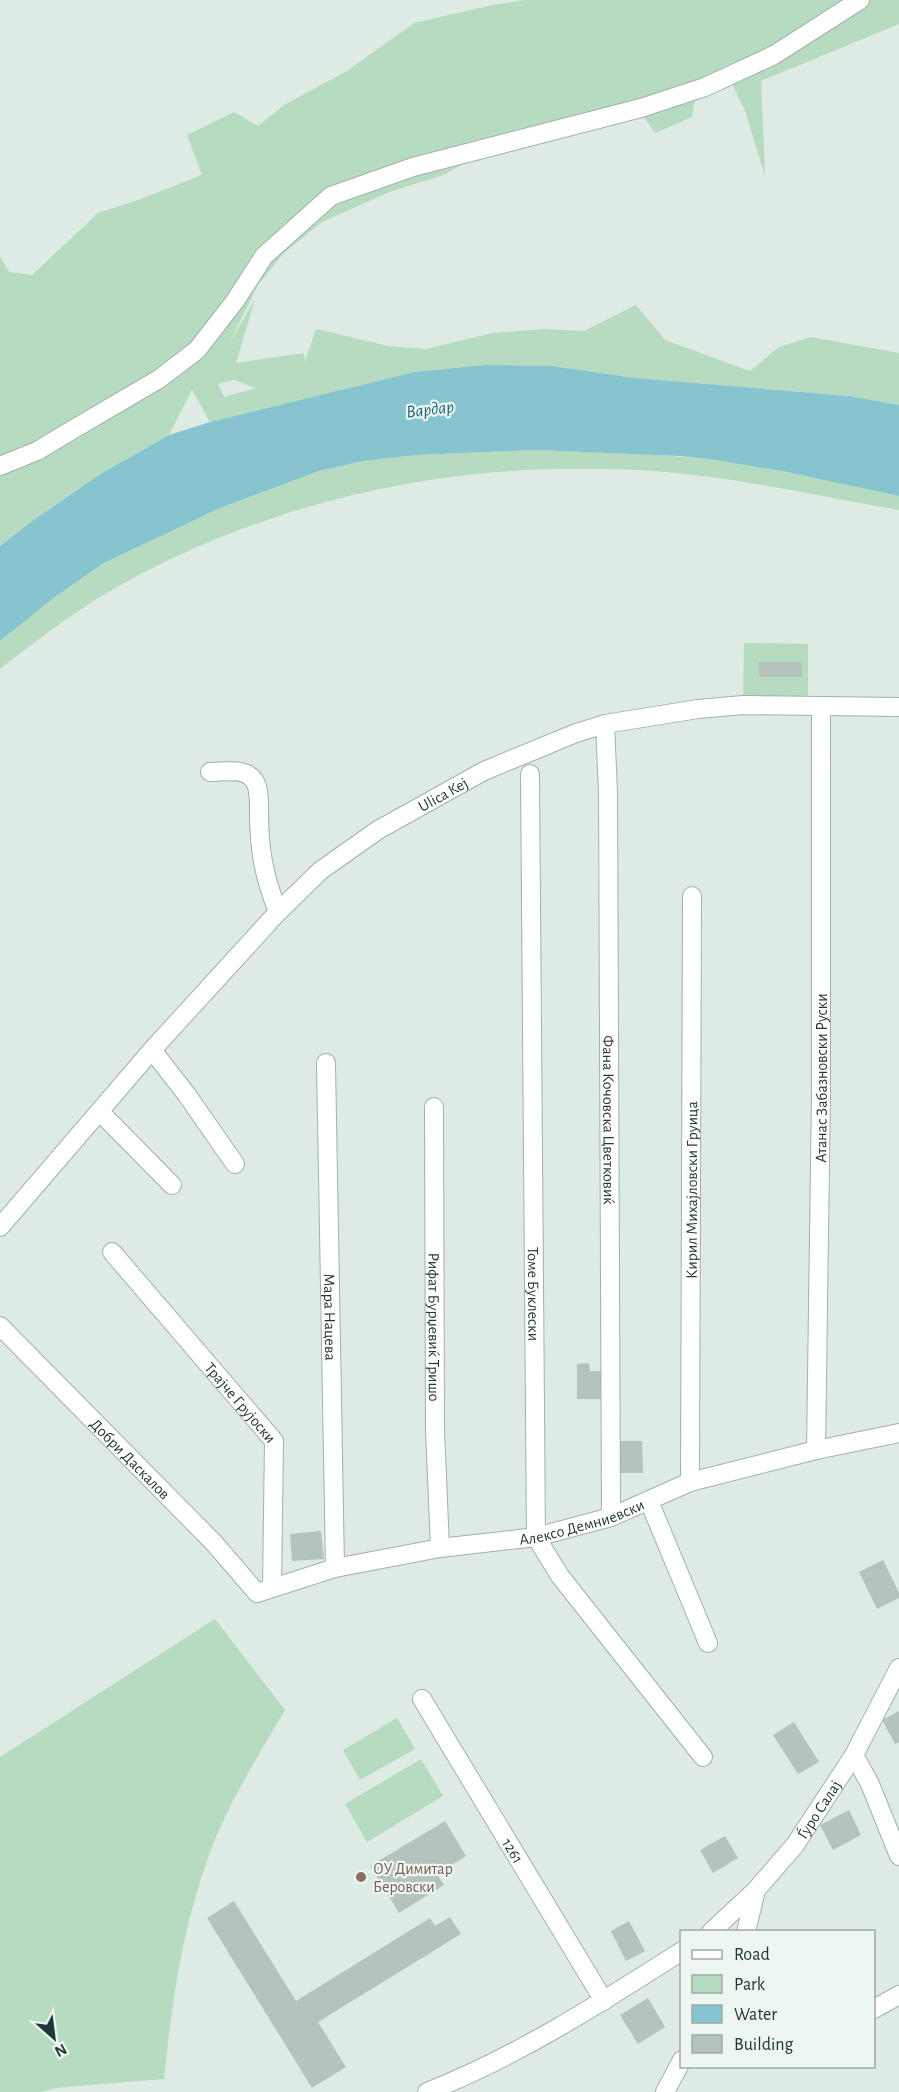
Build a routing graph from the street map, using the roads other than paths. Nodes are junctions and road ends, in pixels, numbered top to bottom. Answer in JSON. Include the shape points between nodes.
{"nodes":[{"id":1,"x":860,"y":0,"type":"edge"},
{"id":2,"x":0,"y":466,"type":"edge"},
{"id":3,"x":821,"y":706,"type":"junction"},
{"id":4,"x":899,"y":707,"type":"edge"},
{"id":5,"x":605,"y":724,"type":"junction"},
{"id":6,"x":210,"y":772,"type":"dead end"},
{"id":7,"x":530,"y":774,"type":"dead end"},
{"id":8,"x":692,"y":896,"type":"dead end"},
{"id":9,"x":278,"y":912,"type":"junction"},
{"id":10,"x":152,"y":1050,"type":"junction"},
{"id":11,"x":326,"y":1063,"type":"dead end"},
{"id":12,"x":434,"y":1107,"type":"dead end"},
{"id":13,"x":100,"y":1112,"type":"junction"},
{"id":14,"x":235,"y":1164,"type":"dead end"},
{"id":15,"x":172,"y":1185,"type":"dead end"},
{"id":16,"x":0,"y":1227,"type":"edge"},
{"id":17,"x":112,"y":1252,"type":"dead end"},
{"id":18,"x":0,"y":1326,"type":"edge"},
{"id":19,"x":899,"y":1433,"type":"edge"},
{"id":20,"x":816,"y":1450,"type":"junction"},
{"id":21,"x":690,"y":1482,"type":"junction"},
{"id":22,"x":649,"y":1501,"type":"junction"},
{"id":23,"x":612,"y":1517,"type":"junction"},
{"id":24,"x":536,"y":1537,"type":"junction"},
{"id":25,"x":440,"y":1548,"type":"junction"},
{"id":26,"x":335,"y":1568,"type":"junction"},
{"id":27,"x":265,"y":1590,"type":"junction"},
{"id":28,"x":708,"y":1643,"type":"dead end"},
{"id":29,"x":899,"y":1668,"type":"edge"},
{"id":30,"x":422,"y":1699,"type":"dead end"},
{"id":31,"x":854,"y":1755,"type":"junction"},
{"id":32,"x":703,"y":1757,"type":"dead end"},
{"id":33,"x":899,"y":1856,"type":"edge"},
{"id":34,"x":756,"y":1890,"type":"junction"},
{"id":35,"x":713,"y":1930,"type":"edge"},
{"id":36,"x":746,"y":1930,"type":"edge"},
{"id":37,"x":680,"y":1952,"type":"edge"},
{"id":38,"x":899,"y":1995,"type":"edge"},
{"id":39,"x":604,"y":2001,"type":"junction"},
{"id":40,"x":875,"y":2008,"type":"edge"},
{"id":41,"x":680,"y":2062,"type":"edge"},
{"id":42,"x":427,"y":2092,"type":"edge"},
{"id":43,"x":664,"y":2092,"type":"edge"}],
"edges":[{"from":1,"to":2,"type":"street","via":[[774,55],[705,87],[641,108],[413,167],[331,195],[264,256],[235,302],[197,350],[159,379],[37,451]]},
{"from":3,"to":4,"type":"street","name":"Ulica Kej"},
{"from":3,"to":5,"type":"street","name":"Ulica Kej","via":[[743,705]]},
{"from":3,"to":20,"type":"street","name":"Атанас Забазновски Руски"},
{"from":5,"to":9,"type":"street","name":"Ulica Kej","via":[[484,771],[378,830],[320,872]]},
{"from":5,"to":23,"type":"street","name":"Фана Кочовска Цветковиќ"},
{"from":6,"to":9,"type":"street","via":[[238,772],[254,779],[262,863]]},
{"from":7,"to":24,"type":"street","name":"Томе Буклески"},
{"from":8,"to":21,"type":"street","name":"Кирил Михајловски Груица"},
{"from":9,"to":10,"type":"street","name":"Ulica Kej"},
{"from":10,"to":13,"type":"street","name":"Ulica Kej"},
{"from":10,"to":14,"type":"street"},
{"from":11,"to":26,"type":"street","name":"Мара Нацева"},
{"from":12,"to":25,"type":"street","name":"Рифат Бурџевиќ Тришо","via":[[435,1430]]},
{"from":13,"to":15,"type":"street"},
{"from":13,"to":16,"type":"street","name":"Ulica Kej"},
{"from":17,"to":27,"type":"street","name":"Трајче Грујоски","via":[[274,1441]]},
{"from":18,"to":27,"type":"street","name":"Добри Даскалов"},
{"from":19,"to":20,"type":"street","name":"Алексо Демниевски"},
{"from":20,"to":21,"type":"street","name":"Алексо Демниевски"},
{"from":21,"to":22,"type":"street","name":"Алексо Демниевски"},
{"from":22,"to":23,"type":"street","name":"Алексо Демниевски"},
{"from":22,"to":28,"type":"street"},
{"from":23,"to":24,"type":"street","name":"Алексо Демниевски"},
{"from":24,"to":25,"type":"street","name":"Алексо Демниевски"},
{"from":24,"to":32,"type":"street","via":[[560,1576]]},
{"from":25,"to":26,"type":"street","name":"Алексо Демниевски"},
{"from":26,"to":27,"type":"street","name":"Алексо Демниевски"},
{"from":29,"to":31,"type":"street","name":"Ѓуро Салај"},
{"from":30,"to":39,"type":"street","name":"1261"},
{"from":31,"to":33,"type":"street"},
{"from":31,"to":34,"type":"street","name":"Ѓуро Салај","via":[[795,1845]]},
{"from":34,"to":35,"type":"street","name":"Ѓуро Салај"},
{"from":34,"to":36,"type":"street"},
{"from":37,"to":39,"type":"street"},
{"from":38,"to":40,"type":"street"},
{"from":39,"to":42,"type":"street","via":[[500,2060]]},
{"from":41,"to":43,"type":"street"}]}
